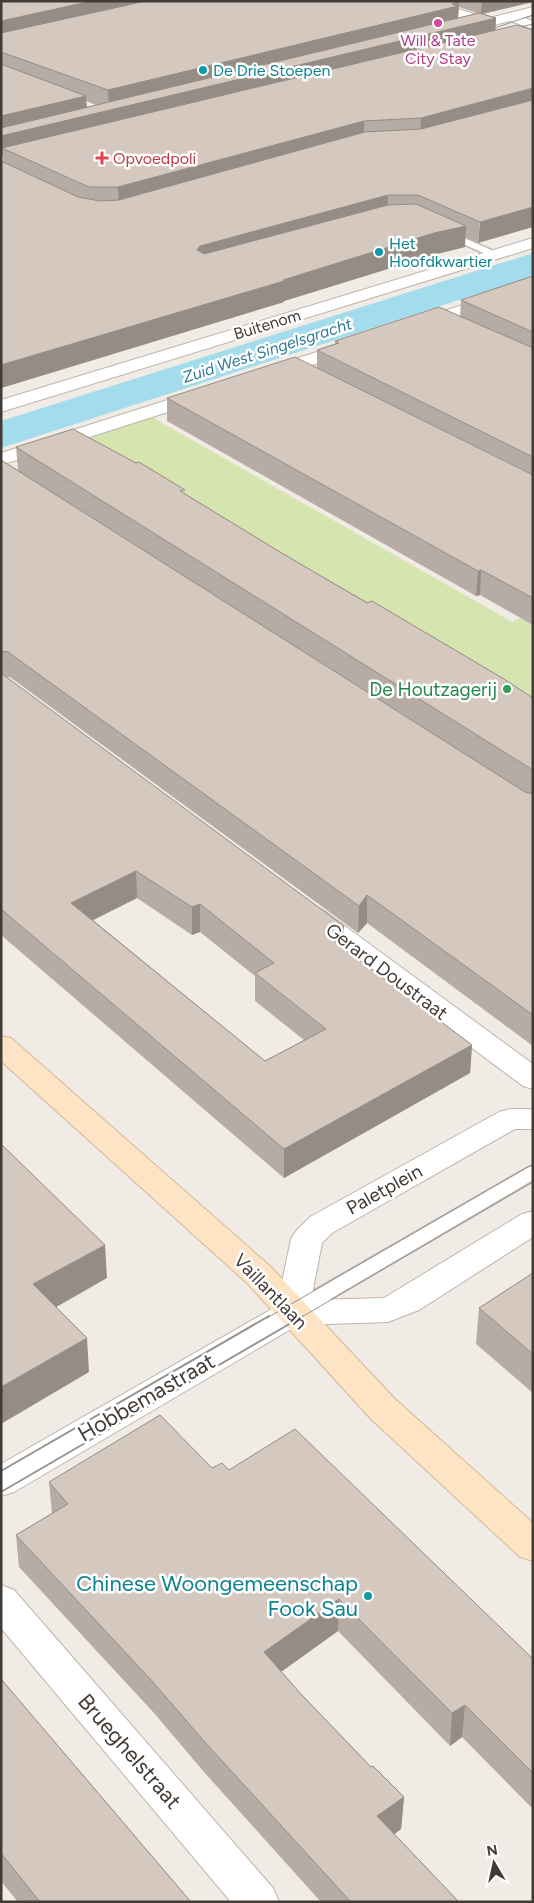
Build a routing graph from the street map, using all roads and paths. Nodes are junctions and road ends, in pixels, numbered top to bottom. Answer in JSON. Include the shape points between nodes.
{"nodes":[{"id":1,"x":420,"y":1,"type":"edge"},
{"id":2,"x":533,"y":11,"type":"edge"},
{"id":3,"x":510,"y":17,"type":"junction"},
{"id":4,"x":533,"y":20,"type":"edge"},
{"id":5,"x":488,"y":23,"type":"junction"},
{"id":6,"x":533,"y":26,"type":"edge"},
{"id":7,"x":442,"y":34,"type":"edge"},
{"id":8,"x":434,"y":228,"type":"edge"},
{"id":9,"x":533,"y":243,"type":"edge"},
{"id":10,"x":493,"y":254,"type":"junction"},
{"id":11,"x":533,"y":287,"type":"edge"},
{"id":12,"x":436,"y":319,"type":"junction"},
{"id":13,"x":400,"y":331,"type":"edge"},
{"id":14,"x":463,"y":331,"type":"edge"},
{"id":15,"x":372,"y":340,"type":"edge"},
{"id":16,"x":289,"y":366,"type":"junction"},
{"id":17,"x":252,"y":378,"type":"edge"},
{"id":18,"x":312,"y":379,"type":"edge"},
{"id":19,"x":215,"y":390,"type":"edge"},
{"id":20,"x":1,"y":406,"type":"edge"},
{"id":21,"x":4,"y":469,"type":"edge"},
{"id":22,"x":295,"y":902,"type":"edge"},
{"id":23,"x":1,"y":1045,"type":"edge"},
{"id":24,"x":533,"y":1079,"type":"edge"},
{"id":25,"x":533,"y":1119,"type":"edge"},
{"id":26,"x":533,"y":1172,"type":"edge"},
{"id":27,"x":533,"y":1222,"type":"edge"},
{"id":28,"x":292,"y":1313,"type":"junction"},
{"id":29,"x":1,"y":1482,"type":"edge"},
{"id":30,"x":533,"y":1546,"type":"edge"},
{"id":31,"x":1,"y":1601,"type":"edge"},
{"id":32,"x":258,"y":1902,"type":"edge"}],
"edges":[{"from":1,"to":5,"type":"street"},
{"from":2,"to":3,"type":"street"},
{"from":3,"to":4,"type":"street"},
{"from":3,"to":5,"type":"street"},
{"from":3,"to":6,"type":"street"},
{"from":5,"to":7,"type":"street"},
{"from":8,"to":10,"type":"lane"},
{"from":9,"to":10,"type":"street","name":"Buitenom"},
{"from":10,"to":20,"type":"street","name":"Buitenom"},
{"from":11,"to":12,"type":"street"},
{"from":12,"to":13,"type":"street"},
{"from":12,"to":14,"type":"street"},
{"from":15,"to":16,"type":"street"},
{"from":16,"to":17,"type":"street"},
{"from":16,"to":18,"type":"street"},
{"from":19,"to":21,"type":"street"},
{"from":22,"to":24,"type":"street","name":"Gerard Doustraat"},
{"from":23,"to":28,"type":"main road","name":"Vaillantlaan","via":[[258,1275]]},
{"from":25,"to":28,"type":"street","name":"Paletplein","via":[[510,1119],[322,1225],[307,1239]]},
{"from":26,"to":28,"type":"lane"},
{"from":27,"to":28,"type":"street","via":[[388,1310]]},
{"from":28,"to":29,"type":"street","name":"Hobbemastraat"},
{"from":28,"to":30,"type":"main road","name":"Vaillantlaan","via":[[396,1422]]},
{"from":31,"to":32,"type":"street","name":"Brueghelstraat"}]}
